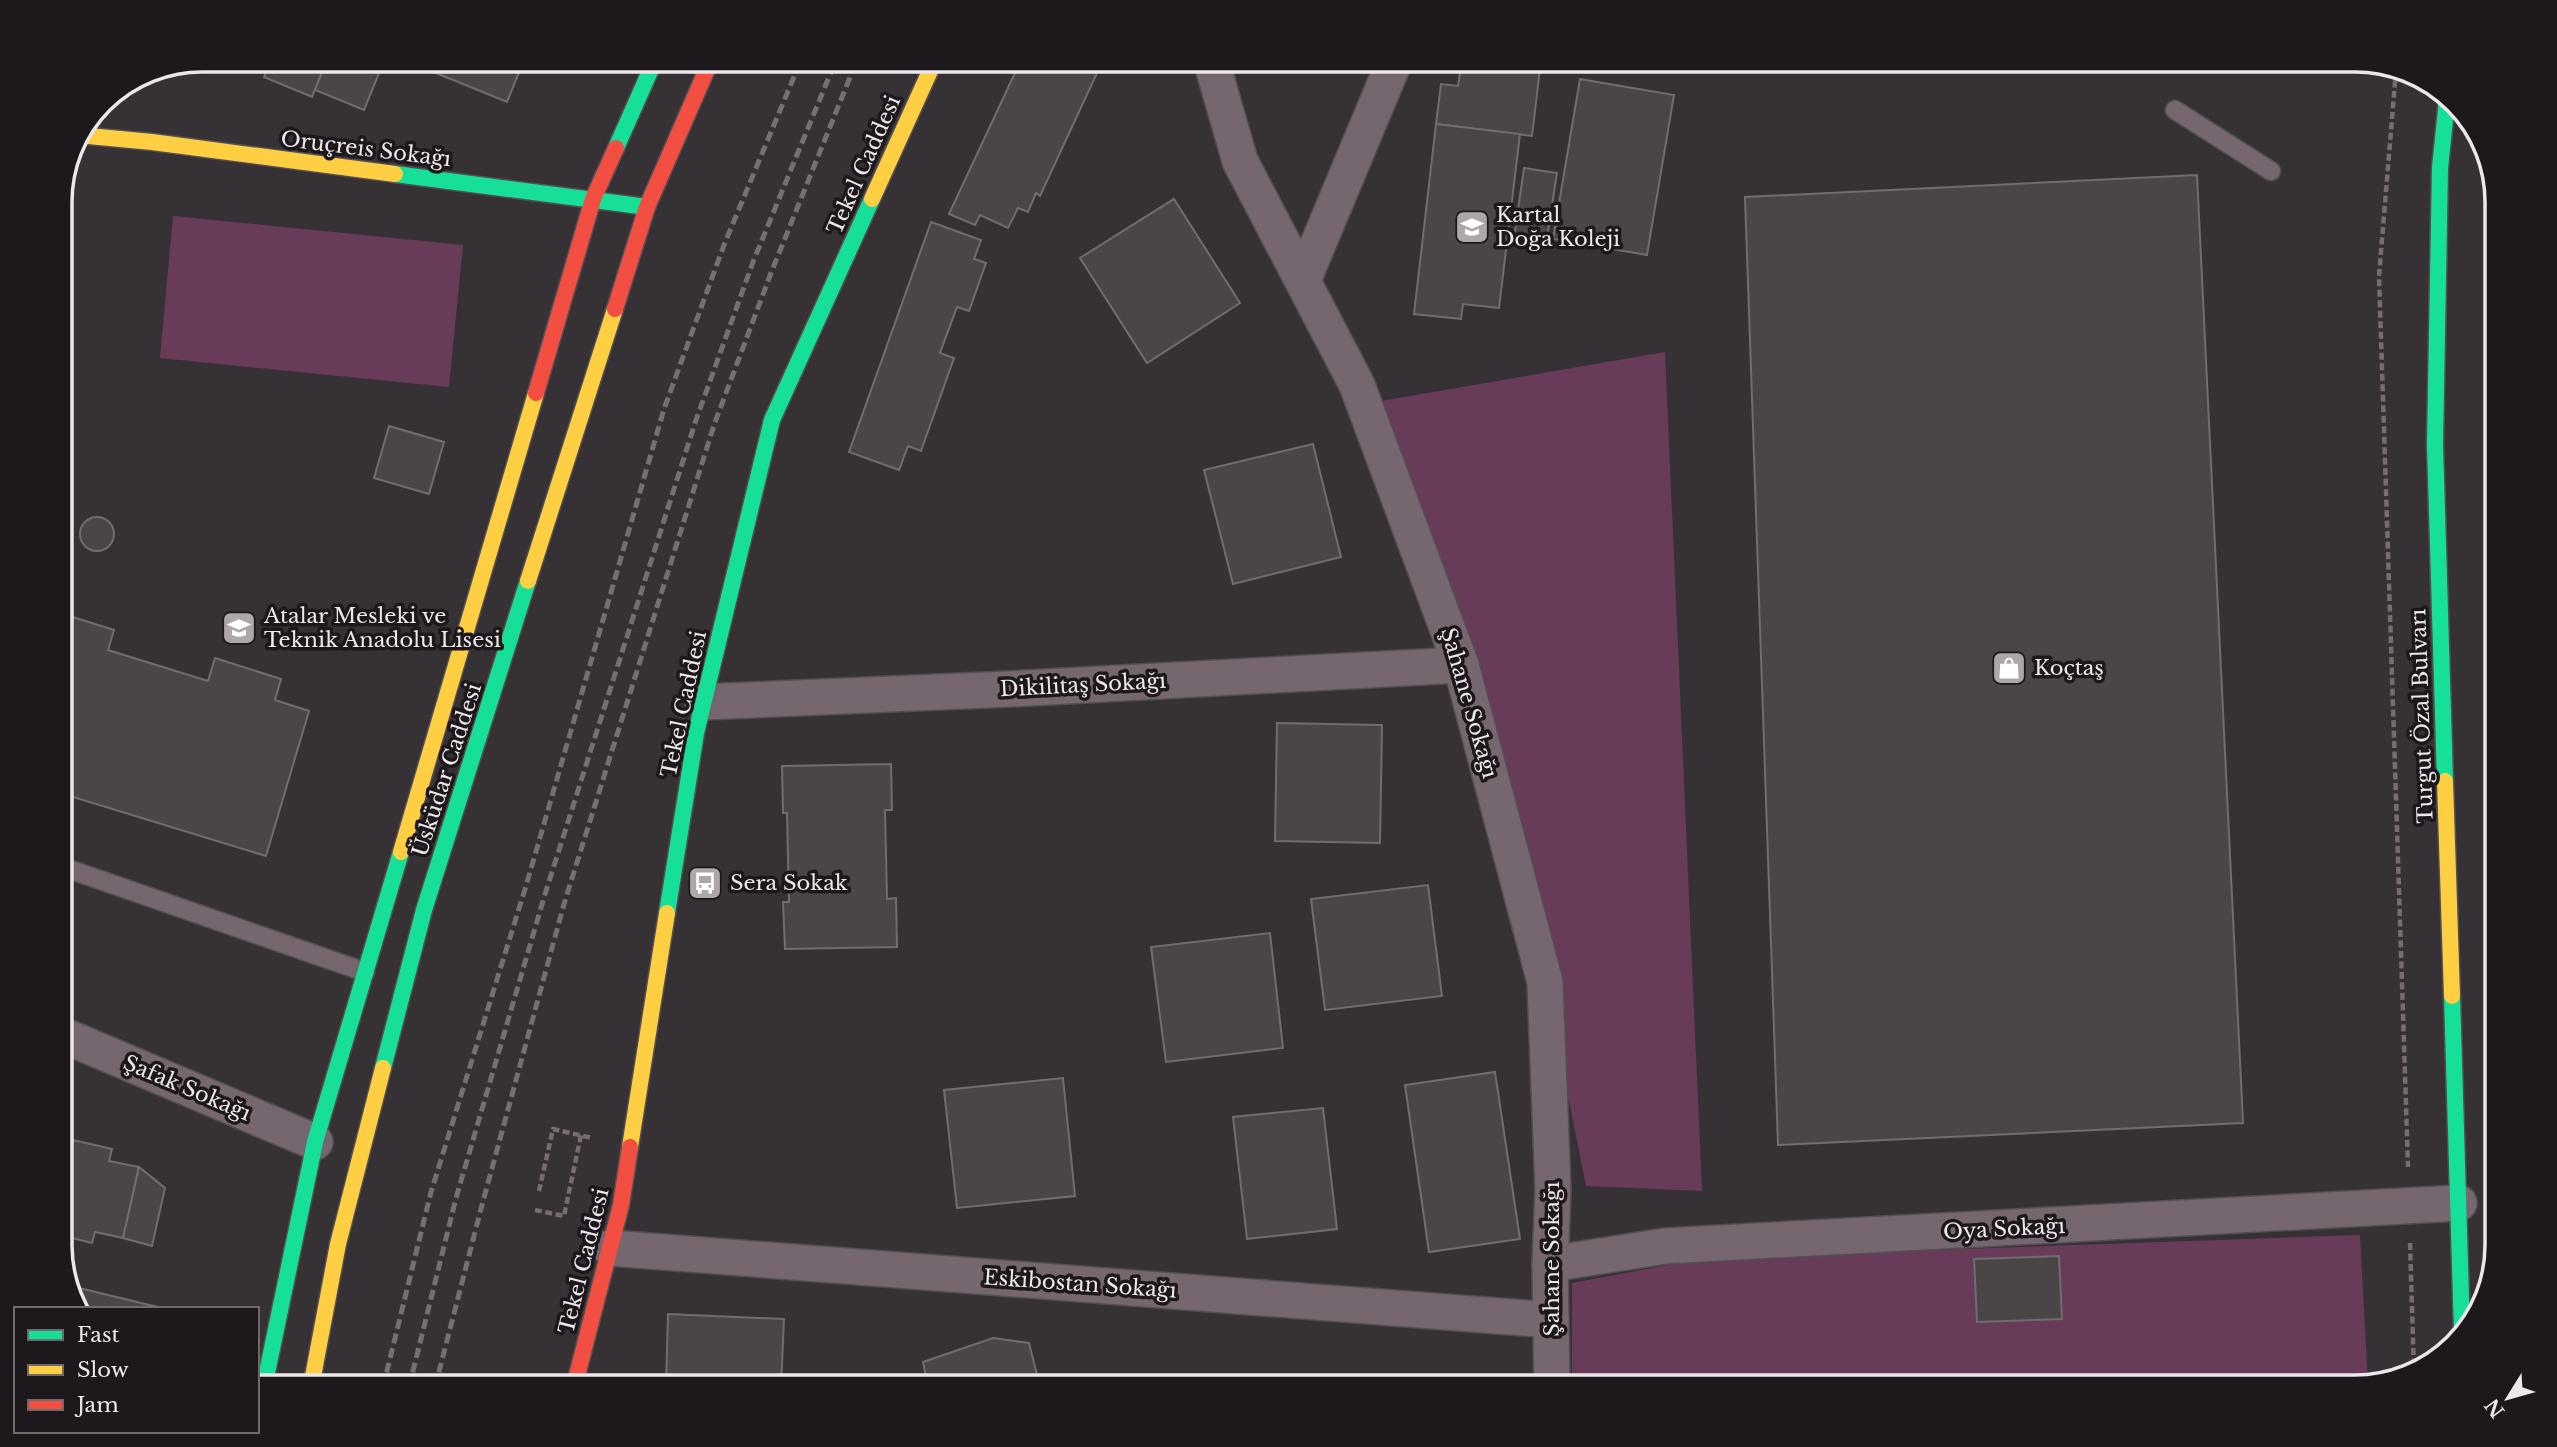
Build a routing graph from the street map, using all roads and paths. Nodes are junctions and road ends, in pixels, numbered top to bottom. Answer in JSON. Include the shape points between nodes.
{"nodes":[{"id":1,"x":650,"y":72,"type":"edge"},
{"id":2,"x":706,"y":72,"type":"edge"},
{"id":3,"x":930,"y":72,"type":"edge"},
{"id":4,"x":1214,"y":72,"type":"edge"},
{"id":5,"x":1390,"y":72,"type":"edge"},
{"id":6,"x":2395,"y":78,"type":"edge"},
{"id":7,"x":2446,"y":109,"type":"edge"},
{"id":8,"x":2175,"y":110,"type":"dead end"},
{"id":9,"x":90,"y":136,"type":"edge"},
{"id":10,"x":2271,"y":171,"type":"dead end"},
{"id":11,"x":593,"y":199,"type":"junction"},
{"id":12,"x":647,"y":207,"type":"junction"},
{"id":13,"x":1303,"y":280,"type":"junction"},
{"id":14,"x":1461,"y":665,"type":"junction"},
{"id":15,"x":704,"y":702,"type":"junction"},
{"id":16,"x":72,"y":870,"type":"edge"},
{"id":17,"x":365,"y":972,"type":"junction"},
{"id":18,"x":72,"y":1039,"type":"edge"},
{"id":19,"x":553,"y":1129,"type":"dead end"},
{"id":20,"x":581,"y":1135,"type":"dead end"},
{"id":21,"x":315,"y":1142,"type":"junction"},
{"id":22,"x":540,"y":1191,"type":"dead end"},
{"id":23,"x":2459,"y":1203,"type":"junction"},
{"id":24,"x":2409,"y":1206,"type":"junction"},
{"id":25,"x":535,"y":1210,"type":"dead end"},
{"id":26,"x":610,"y":1248,"type":"junction"},
{"id":27,"x":1550,"y":1264,"type":"junction"},
{"id":28,"x":2462,"y":1319,"type":"edge"},
{"id":29,"x":1551,"y":1320,"type":"junction"},
{"id":30,"x":2414,"y":1361,"type":"edge"},
{"id":31,"x":267,"y":1375,"type":"edge"},
{"id":32,"x":313,"y":1375,"type":"edge"},
{"id":33,"x":577,"y":1375,"type":"edge"},
{"id":34,"x":1552,"y":1375,"type":"edge"}],
"edges":[{"from":1,"to":11,"type":"main road","name":"Üsküdar Caddesi"},
{"from":2,"to":12,"type":"main road","name":"Üsküdar Caddesi"},
{"from":3,"to":15,"type":"main road","name":"Tekel Caddesi","via":[[772,420]]},
{"from":4,"to":13,"type":"street","name":"Şahane Sokağı","via":[[1240,161]]},
{"from":5,"to":13,"type":"street"},
{"from":6,"to":24,"type":"path","via":[[2379,276]]},
{"from":7,"to":23,"type":"main road","name":"Turgut Özal Bulvarı","via":[[2435,444]]},
{"from":8,"to":10,"type":"lane"},
{"from":9,"to":11,"type":"main road","name":"Oruçreis Sokağı"},
{"from":11,"to":12,"type":"main road","name":"Oruçreis Sokağı"},
{"from":11,"to":17,"type":"main road","name":"Üsküdar Caddesi"},
{"from":12,"to":32,"type":"main road","name":"Üsküdar Caddesi","via":[[424,910],[338,1244]]},
{"from":13,"to":14,"type":"street","name":"Şahane Sokağı","via":[[1357,385]]},
{"from":14,"to":15,"type":"street","name":"Dikilitaş Sokağı"},
{"from":14,"to":27,"type":"street","name":"Şahane Sokağı","via":[[1545,982],[1553,1190]]},
{"from":15,"to":26,"type":"main road","name":"Tekel Caddesi","via":[[621,1205]]},
{"from":16,"to":17,"type":"lane"},
{"from":17,"to":21,"type":"main road","name":"Üsküdar Caddesi"},
{"from":18,"to":21,"type":"street","name":"Şafak Sokağı"},
{"from":19,"to":22,"type":"path"},
{"from":20,"to":25,"type":"path","via":[[564,1216]]},
{"from":21,"to":31,"type":"main road","name":"Üsküdar Caddesi"},
{"from":23,"to":24,"type":"street","name":"Oya Sokağı"},
{"from":23,"to":28,"type":"main road","name":"Turgut Özal Bulvarı"},
{"from":24,"to":27,"type":"street","name":"Oya Sokağı","via":[[1665,1246]]},
{"from":24,"to":30,"type":"path"},
{"from":26,"to":29,"type":"street","name":"Eskibostan Sokağı"},
{"from":26,"to":33,"type":"main road","name":"Tekel Caddesi"},
{"from":27,"to":29,"type":"street","name":"Şahane Sokağı"},
{"from":29,"to":34,"type":"street","name":"Şahane Sokağı"}]}
